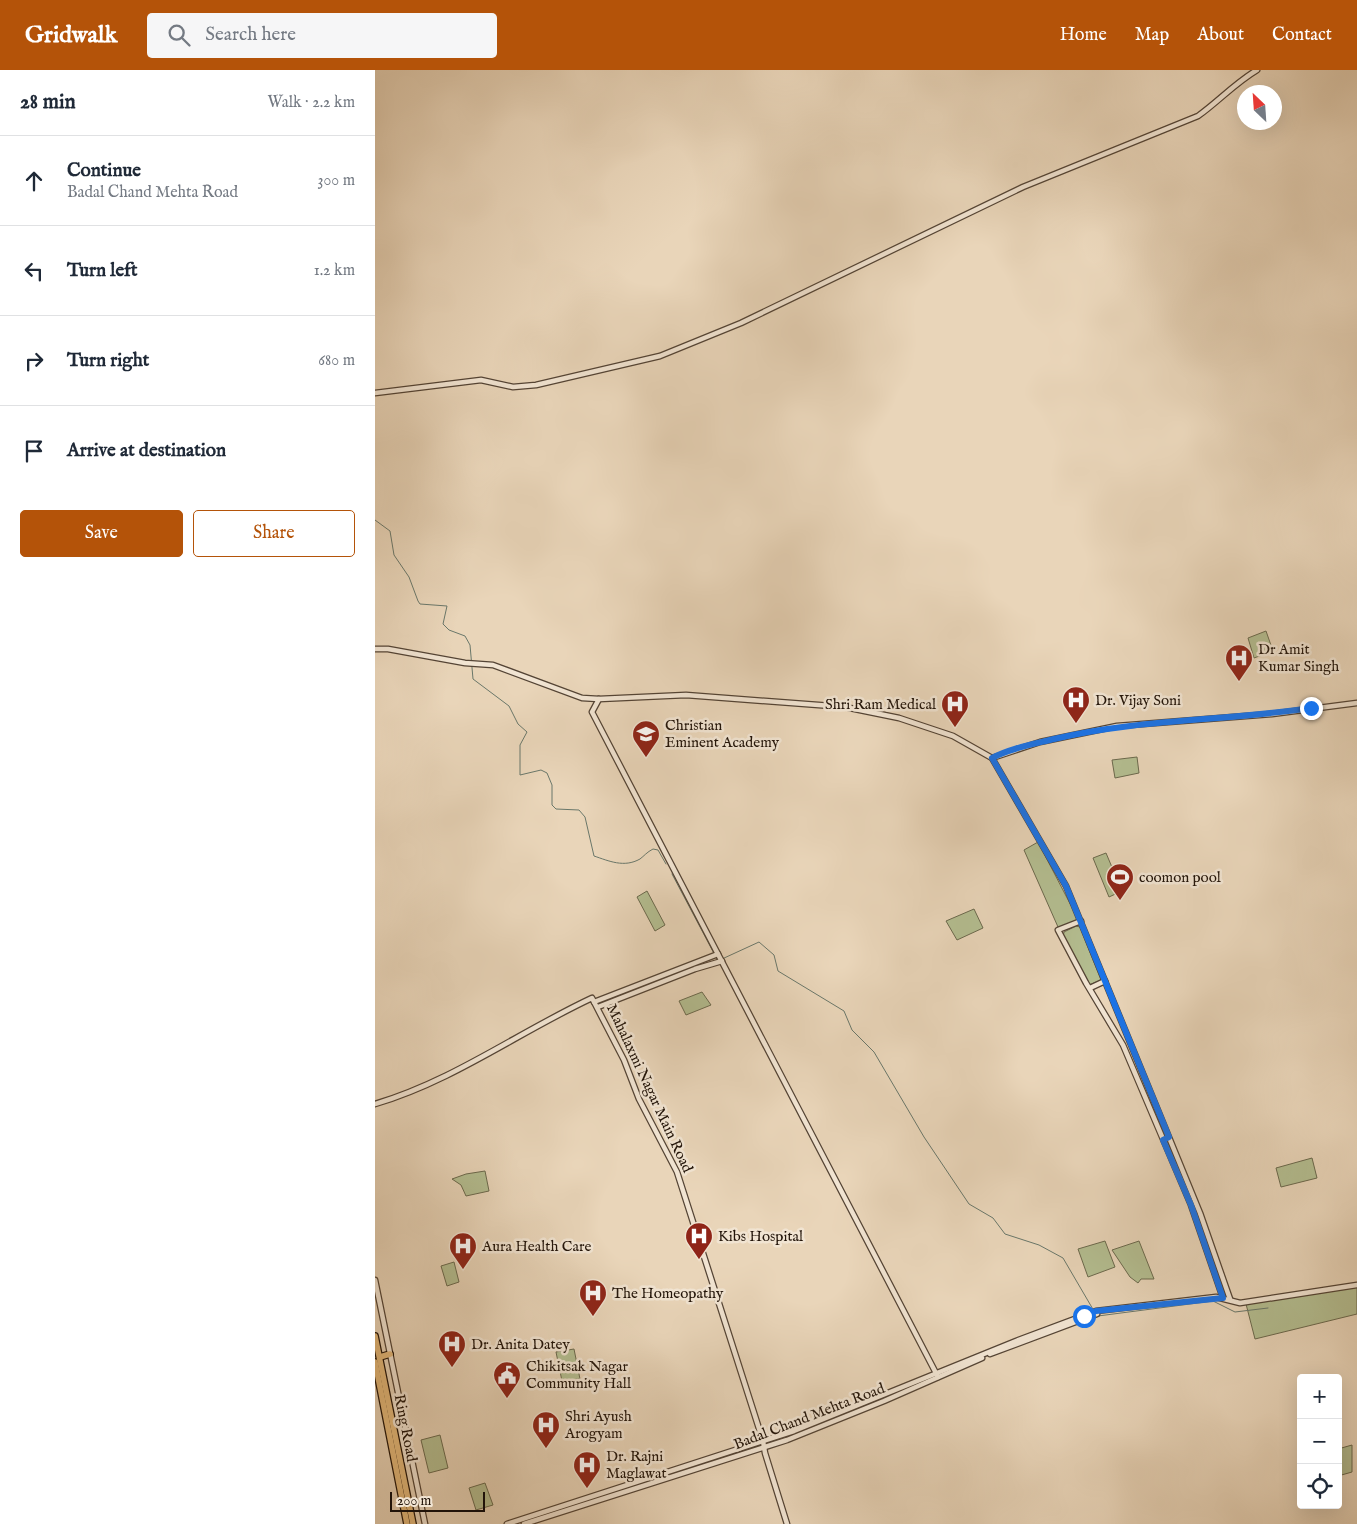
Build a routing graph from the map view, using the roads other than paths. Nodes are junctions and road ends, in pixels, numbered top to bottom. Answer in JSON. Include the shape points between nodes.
{"nodes":[{"id":1,"x":1257,"y":70,"type":"edge"},
{"id":2,"x":375,"y":393,"type":"edge"},
{"id":3,"x":375,"y":649,"type":"edge"},
{"id":4,"x":599,"y":699,"type":"junction"},
{"id":5,"x":1357,"y":703,"type":"edge"},
{"id":6,"x":992,"y":758,"type":"junction"},
{"id":7,"x":1081,"y":921,"type":"junction"},
{"id":8,"x":718,"y":957,"type":"junction"},
{"id":9,"x":1105,"y":981,"type":"junction"},
{"id":10,"x":1090,"y":988,"type":"junction"},
{"id":11,"x":593,"y":1000,"type":"junction"},
{"id":12,"x":597,"y":1007,"type":"junction"},
{"id":13,"x":375,"y":1104,"type":"edge"},
{"id":14,"x":1169,"y":1137,"type":"junction"},
{"id":15,"x":1163,"y":1140,"type":"junction"},
{"id":16,"x":375,"y":1280,"type":"edge"},
{"id":17,"x":1357,"y":1285,"type":"edge"},
{"id":18,"x":1223,"y":1298,"type":"junction"},
{"id":19,"x":1230,"y":1299,"type":"junction"},
{"id":20,"x":375,"y":1336,"type":"edge"},
{"id":21,"x":391,"y":1354,"type":"junction"},
{"id":22,"x":380,"y":1357,"type":"junction"},
{"id":23,"x":375,"y":1362,"type":"edge"},
{"id":24,"x":937,"y":1376,"type":"junction"},
{"id":25,"x":763,"y":1441,"type":"junction"},
{"id":26,"x":764,"y":1447,"type":"junction"},
{"id":27,"x":407,"y":1524,"type":"edge"},
{"id":28,"x":413,"y":1524,"type":"edge"},
{"id":29,"x":425,"y":1524,"type":"edge"},
{"id":30,"x":507,"y":1524,"type":"edge"},
{"id":31,"x":524,"y":1524,"type":"edge"},
{"id":32,"x":787,"y":1524,"type":"edge"}],
"edges":[{"from":1,"to":2,"type":"street","via":[[1237,81],[1198,116],[1023,187],[944,227],[910,240],[845,275],[695,344],[660,356],[536,385],[513,387],[481,380]]},
{"from":3,"to":4,"type":"street","via":[[499,666],[582,698]]},
{"from":4,"to":6,"type":"street","via":[[686,695],[845,707],[899,718],[953,736]]},
{"from":4,"to":8,"type":"street","via":[[592,712]]},
{"from":5,"to":6,"type":"street","via":[[1272,714],[1117,726],[1040,742]]},
{"from":6,"to":7,"type":"street","via":[[1062,878]]},
{"from":7,"to":9,"type":"street"},
{"from":7,"to":10,"type":"street","via":[[1058,930]]},
{"from":8,"to":11,"type":"street"},
{"from":8,"to":12,"type":"street"},
{"from":8,"to":24,"type":"street"},
{"from":9,"to":10,"type":"street"},
{"from":9,"to":14,"type":"street"},
{"from":10,"to":15,"type":"street","via":[[1123,1045]]},
{"from":11,"to":12,"type":"street","name":"Mahalaxmi Nagar Main Road"},
{"from":11,"to":13,"type":"street","via":[[542,1022],[437,1081]]},
{"from":12,"to":25,"type":"street","name":"Mahalaxmi Nagar Main Road","via":[[677,1172]]},
{"from":14,"to":15,"type":"street"},
{"from":14,"to":19,"type":"street"},
{"from":15,"to":18,"type":"street","via":[[1191,1205]]},
{"from":16,"to":21,"type":"street"},
{"from":17,"to":19,"type":"street","name":"Badal Chand Mehta Road","via":[[1240,1303]]},
{"from":18,"to":19,"type":"street","name":"Badal Chand Mehta Road"},
{"from":18,"to":24,"type":"street","name":"Badal Chand Mehta Road","via":[[1096,1313]]},
{"from":20,"to":22,"type":"main road","name":"Ring Road"},
{"from":21,"to":22,"type":"main road"},
{"from":21,"to":29,"type":"street"},
{"from":22,"to":28,"type":"main road","name":"Ring Road"},
{"from":23,"to":27,"type":"main road","name":"Ring Road"},
{"from":24,"to":25,"type":"street"},
{"from":24,"to":26,"type":"street","name":"Badal Chand Mehta Road","via":[[884,1401]]},
{"from":25,"to":26,"type":"street","name":"Mahalaxmi Nagar Main Road"},
{"from":25,"to":30,"type":"street"},
{"from":26,"to":31,"type":"street","name":"Badal Chand Mehta Road"},
{"from":26,"to":32,"type":"street","name":"Mahalaxmi Nagar Main Road"}]}
